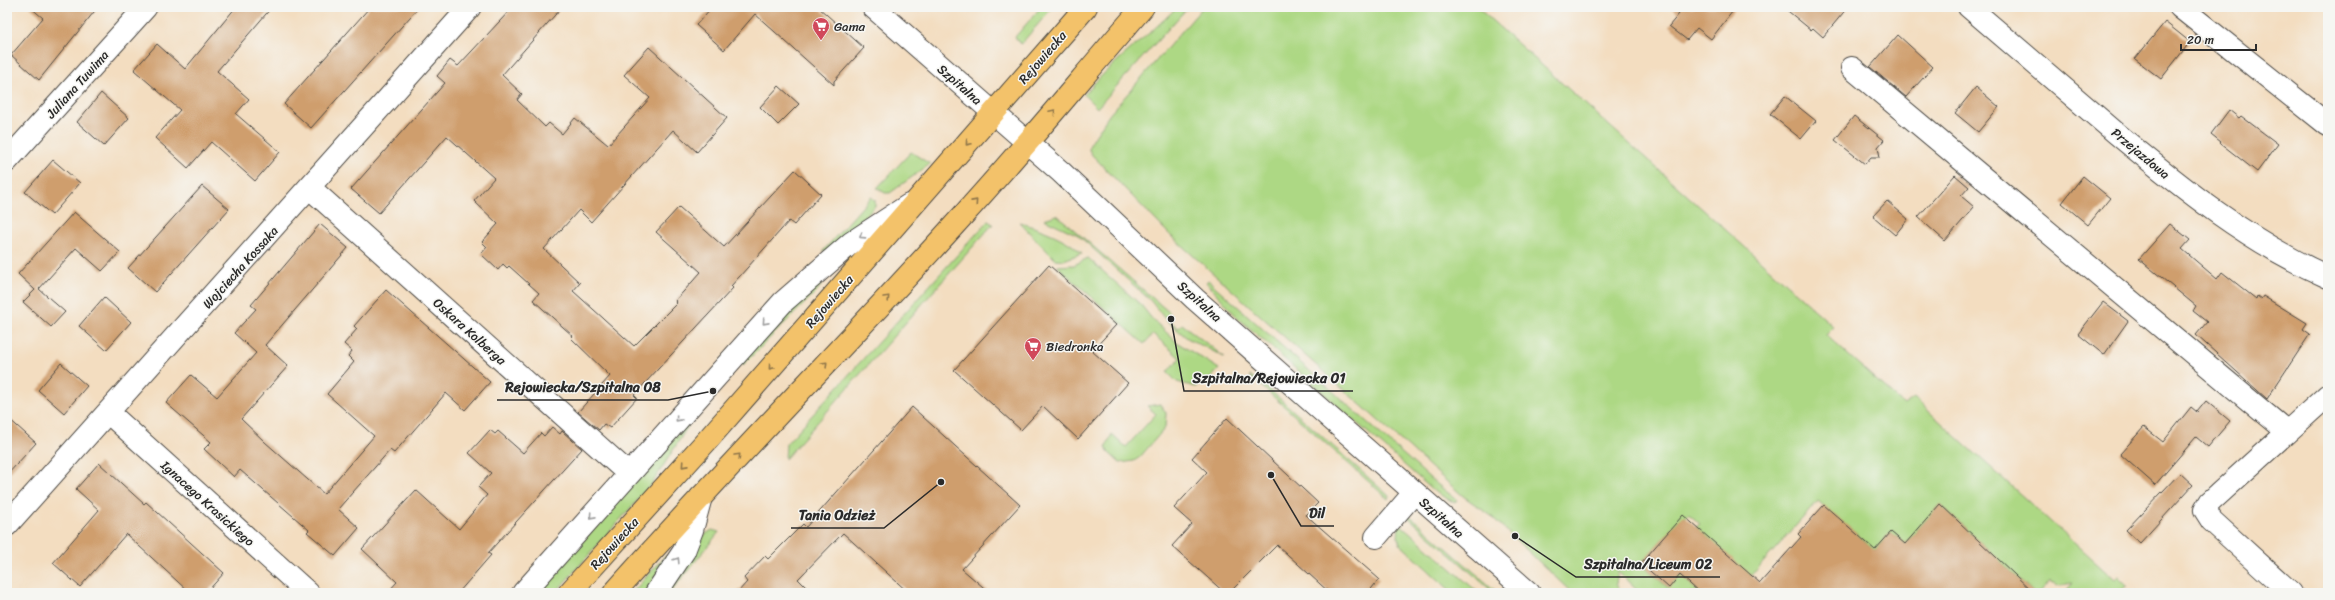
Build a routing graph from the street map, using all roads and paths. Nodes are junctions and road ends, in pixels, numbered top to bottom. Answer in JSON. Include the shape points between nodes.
{"nodes":[{"id":1,"x":146,"y":7,"type":"edge"},
{"id":2,"x":470,"y":7,"type":"edge"},
{"id":3,"x":873,"y":7,"type":"edge"},
{"id":4,"x":1086,"y":7,"type":"edge"},
{"id":5,"x":1143,"y":7,"type":"edge"},
{"id":6,"x":1969,"y":7,"type":"edge"},
{"id":7,"x":2180,"y":7,"type":"edge"},
{"id":8,"x":1852,"y":68,"type":"dead end"},
{"id":9,"x":994,"y":113,"type":"junction"},
{"id":10,"x":2328,"y":125,"type":"edge"},
{"id":11,"x":1028,"y":142,"type":"junction"},
{"id":12,"x":7,"y":161,"type":"edge"},
{"id":13,"x":310,"y":188,"type":"junction"},
{"id":14,"x":918,"y":199,"type":"junction"},
{"id":15,"x":2328,"y":277,"type":"edge"},
{"id":16,"x":2328,"y":395,"type":"edge"},
{"id":17,"x":109,"y":413,"type":"junction"},
{"id":18,"x":2287,"y":432,"type":"junction"},
{"id":19,"x":629,"y":474,"type":"junction"},
{"id":20,"x":1414,"y":492,"type":"junction"},
{"id":21,"x":701,"y":497,"type":"junction"},
{"id":22,"x":7,"y":525,"type":"edge"},
{"id":23,"x":1376,"y":537,"type":"dead end"},
{"id":24,"x":308,"y":593,"type":"edge"},
{"id":25,"x":523,"y":593,"type":"edge"},
{"id":26,"x":569,"y":593,"type":"edge"},
{"id":27,"x":614,"y":593,"type":"edge"},
{"id":28,"x":656,"y":593,"type":"edge"},
{"id":29,"x":1529,"y":593,"type":"edge"},
{"id":30,"x":2292,"y":593,"type":"edge"}],
"edges":[{"from":1,"to":12,"type":"street","name":"Juliana Tuwima"},
{"from":2,"to":13,"type":"street","name":"Wojciecha Kossaka"},
{"from":3,"to":9,"type":"street","name":"Szpitalna"},
{"from":4,"to":9,"type":"highway","name":"Rejowiecka"},
{"from":11,"to":5,"type":"highway","one_way":true},
{"from":6,"to":15,"type":"street","name":"Przejazdowa","via":[[2178,184],[2222,217],[2269,247]]},
{"from":7,"to":10,"type":"street"},
{"from":8,"to":18,"type":"street"},
{"from":9,"to":11,"type":"street","name":"Szpitalna"},
{"from":9,"to":14,"type":"highway","name":"Rejowiecka","one_way":true},
{"from":11,"to":20,"type":"street","name":"Szpitalna","via":[[1195,299]]},
{"from":21,"to":11,"type":"highway","one_way":true,"via":[[778,412],[866,322]]},
{"from":13,"to":17,"type":"street","name":"Wojciecha Kossaka"},
{"from":13,"to":19,"type":"street","name":"Oskara Kolberga"},
{"from":14,"to":19,"type":"street","one_way":true,"via":[[851,243],[783,302]]},
{"from":14,"to":26,"type":"highway","name":"Rejowiecka","one_way":true},
{"from":16,"to":18,"type":"street"},
{"from":17,"to":22,"type":"street","name":"Wojciecha Kossaka"},
{"from":17,"to":24,"type":"street","name":"Ignacego Krasickiego"},
{"from":18,"to":30,"type":"street","via":[[2210,502],[2205,510],[2212,521]]},
{"from":19,"to":25,"type":"street","one_way":true},
{"from":20,"to":23,"type":"street"},
{"from":20,"to":29,"type":"street","name":"Szpitalna"},
{"from":21,"to":27,"type":"highway"},
{"from":28,"to":21,"type":"street","one_way":true,"via":[[684,551]]}]}
